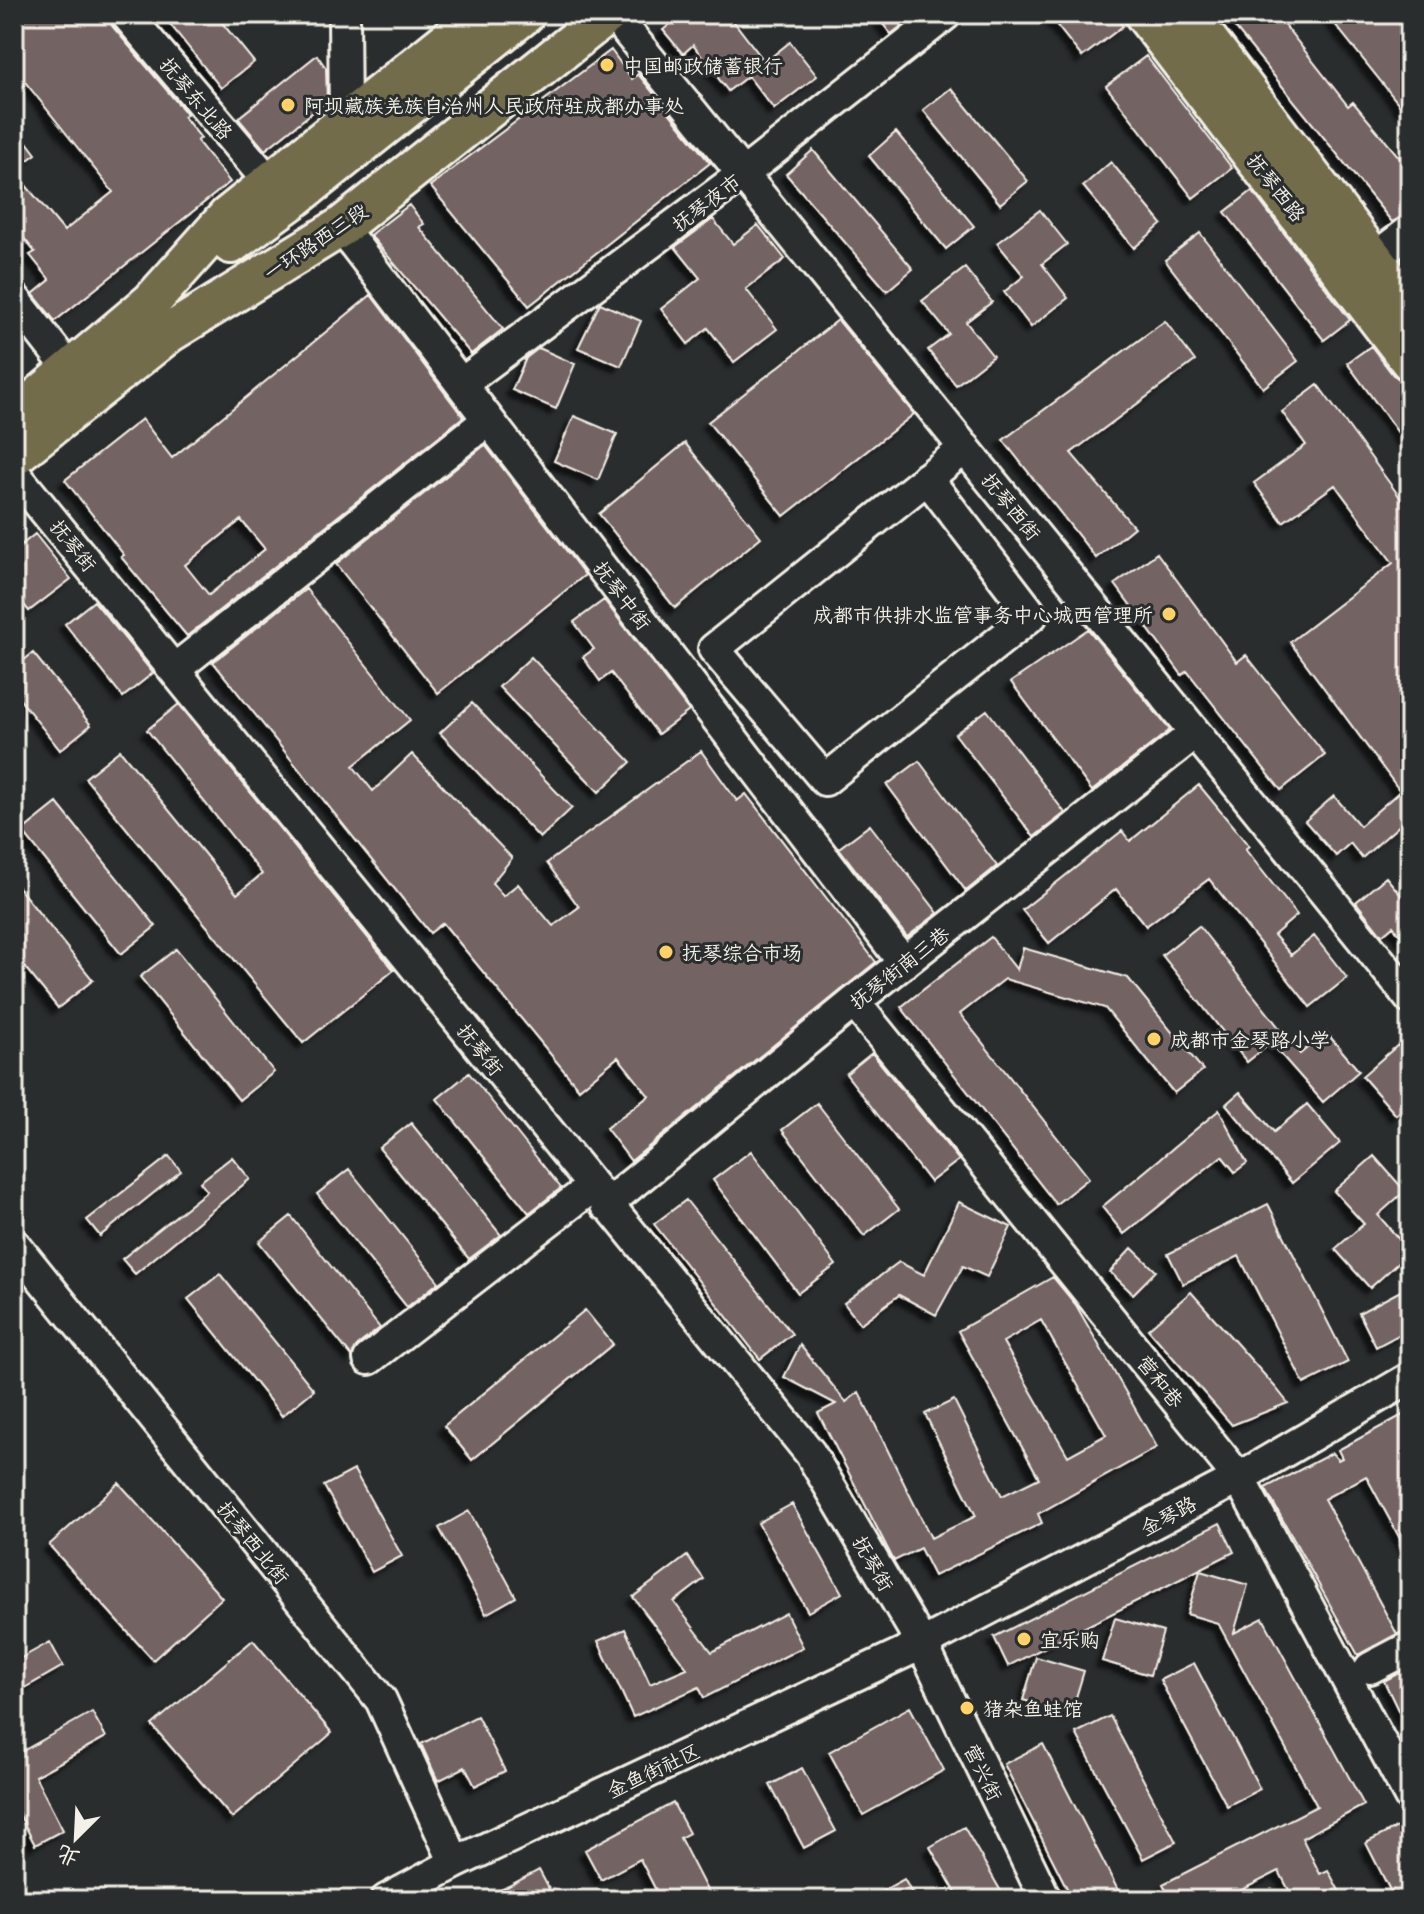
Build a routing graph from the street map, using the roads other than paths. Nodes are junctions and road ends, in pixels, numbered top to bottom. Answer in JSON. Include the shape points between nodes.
{"nodes":[{"id":1,"x":126,"y":14,"type":"edge"},
{"id":2,"x":344,"y":14,"type":"edge"},
{"id":3,"x":480,"y":14,"type":"edge"},
{"id":4,"x":525,"y":14,"type":"edge"},
{"id":5,"x":569,"y":14,"type":"edge"},
{"id":6,"x":610,"y":14,"type":"edge"},
{"id":7,"x":946,"y":14,"type":"edge"},
{"id":8,"x":1144,"y":14,"type":"edge"},
{"id":9,"x":1188,"y":14,"type":"edge"},
{"id":10,"x":345,"y":123,"type":"junction"},
{"id":11,"x":743,"y":174,"type":"junction"},
{"id":12,"x":306,"y":205,"type":"junction"},
{"id":13,"x":1410,"y":231,"type":"edge"},
{"id":14,"x":1368,"y":264,"type":"junction"},
{"id":15,"x":14,"y":298,"type":"edge"},
{"id":16,"x":1410,"y":306,"type":"edge"},
{"id":17,"x":160,"y":317,"type":"junction"},
{"id":18,"x":1410,"y":361,"type":"edge"},
{"id":19,"x":70,"y":370,"type":"junction"},
{"id":20,"x":461,"y":384,"type":"junction"},
{"id":21,"x":14,"y":417,"type":"edge"},
{"id":22,"x":488,"y":420,"type":"junction"},
{"id":23,"x":965,"y":448,"type":"junction"},
{"id":24,"x":14,"y":456,"type":"edge"},
{"id":25,"x":14,"y":473,"type":"edge"},
{"id":26,"x":927,"y":478,"type":"junction"},
{"id":27,"x":175,"y":669,"type":"junction"},
{"id":28,"x":1195,"y":733,"type":"junction"},
{"id":29,"x":904,"y":963,"type":"junction"},
{"id":30,"x":1410,"y":998,"type":"edge"},
{"id":31,"x":854,"y":1002,"type":"junction"},
{"id":32,"x":599,"y":1196,"type":"junction"},
{"id":33,"x":14,"y":1244,"type":"edge"},
{"id":34,"x":369,"y":1359,"type":"dead end"},
{"id":35,"x":1410,"y":1378,"type":"edge"},
{"id":36,"x":1239,"y":1478,"type":"junction"},
{"id":37,"x":922,"y":1644,"type":"junction"},
{"id":38,"x":1410,"y":1647,"type":"edge"},
{"id":39,"x":1370,"y":1668,"type":"dead end"},
{"id":40,"x":1410,"y":1797,"type":"edge"},
{"id":41,"x":455,"y":1863,"type":"junction"},
{"id":42,"x":386,"y":1900,"type":"edge"},
{"id":43,"x":1046,"y":1900,"type":"edge"}],
"edges":[{"from":1,"to":12,"type":"street","name":"抚琴东北路"},
{"from":2,"to":10,"type":"street"},
{"from":3,"to":10,"type":"main road","name":"一环路西三段"},
{"from":4,"to":12,"type":"main road"},
{"from":5,"to":12,"type":"main road"},
{"from":6,"to":11,"type":"street","name":"抚琴西街"},
{"from":6,"to":12,"type":"main road","name":"一环路西三段"},
{"from":7,"to":11,"type":"street","name":"抚琴夜市"},
{"from":8,"to":18,"type":"main road","name":"抚琴西路"},
{"from":9,"to":14,"type":"main road","name":"抚琴西路"},
{"from":10,"to":12,"type":"main road","name":"一环路西三段"},
{"from":11,"to":20,"type":"street","name":"抚琴夜市"},
{"from":11,"to":23,"type":"street","name":"抚琴西街"},
{"from":12,"to":17,"type":"main road","name":"一环路西三段"},
{"from":12,"to":17,"type":"main road"},
{"from":12,"to":20,"type":"street","name":"抚琴中街"},
{"from":13,"to":14,"type":"street"},
{"from":14,"to":16,"type":"main road","name":"抚琴西路"},
{"from":15,"to":19,"type":"street"},
{"from":17,"to":19,"type":"main road","name":"一环路西三段"},
{"from":17,"to":24,"type":"main road","name":"一环路西三段"},
{"from":19,"to":21,"type":"main road","name":"一环路西三段"},
{"from":20,"to":22,"type":"street","name":"抚琴中街"},
{"from":22,"to":27,"type":"street"},
{"from":22,"to":29,"type":"street","name":"抚琴中街"},
{"from":23,"to":26,"type":"street"},
{"from":23,"to":28,"type":"street","name":"抚琴西街"},
{"from":25,"to":27,"type":"street","name":"抚琴街"},
{"from":26,"to":26,"type":"street","via":[[714,649],[825,780],[1032,615]]},
{"from":27,"to":32,"type":"street","name":"抚琴街"},
{"from":28,"to":29,"type":"street","name":"抚琴街南三巷"},
{"from":28,"to":30,"type":"street","name":"抚琴西街"},
{"from":29,"to":31,"type":"street","name":"抚琴街南三巷"},
{"from":31,"to":32,"type":"street","name":"抚琴街南三巷"},
{"from":31,"to":36,"type":"street","name":"营和巷"},
{"from":32,"to":34,"type":"street","name":"抚琴街南三巷"},
{"from":32,"to":37,"type":"street","name":"抚琴街","via":[[810,1453]]},
{"from":33,"to":41,"type":"street","name":"抚琴西北街","via":[[381,1700]]},
{"from":35,"to":36,"type":"street","name":"金琴路"},
{"from":36,"to":37,"type":"street","name":"金琴路"},
{"from":36,"to":40,"type":"street","name":"营和巷"},
{"from":37,"to":41,"type":"street","name":"金鱼街社区"},
{"from":37,"to":43,"type":"street","name":"营兴街"},
{"from":38,"to":39,"type":"street"},
{"from":41,"to":42,"type":"street","name":"金鱼街社区"}]}
